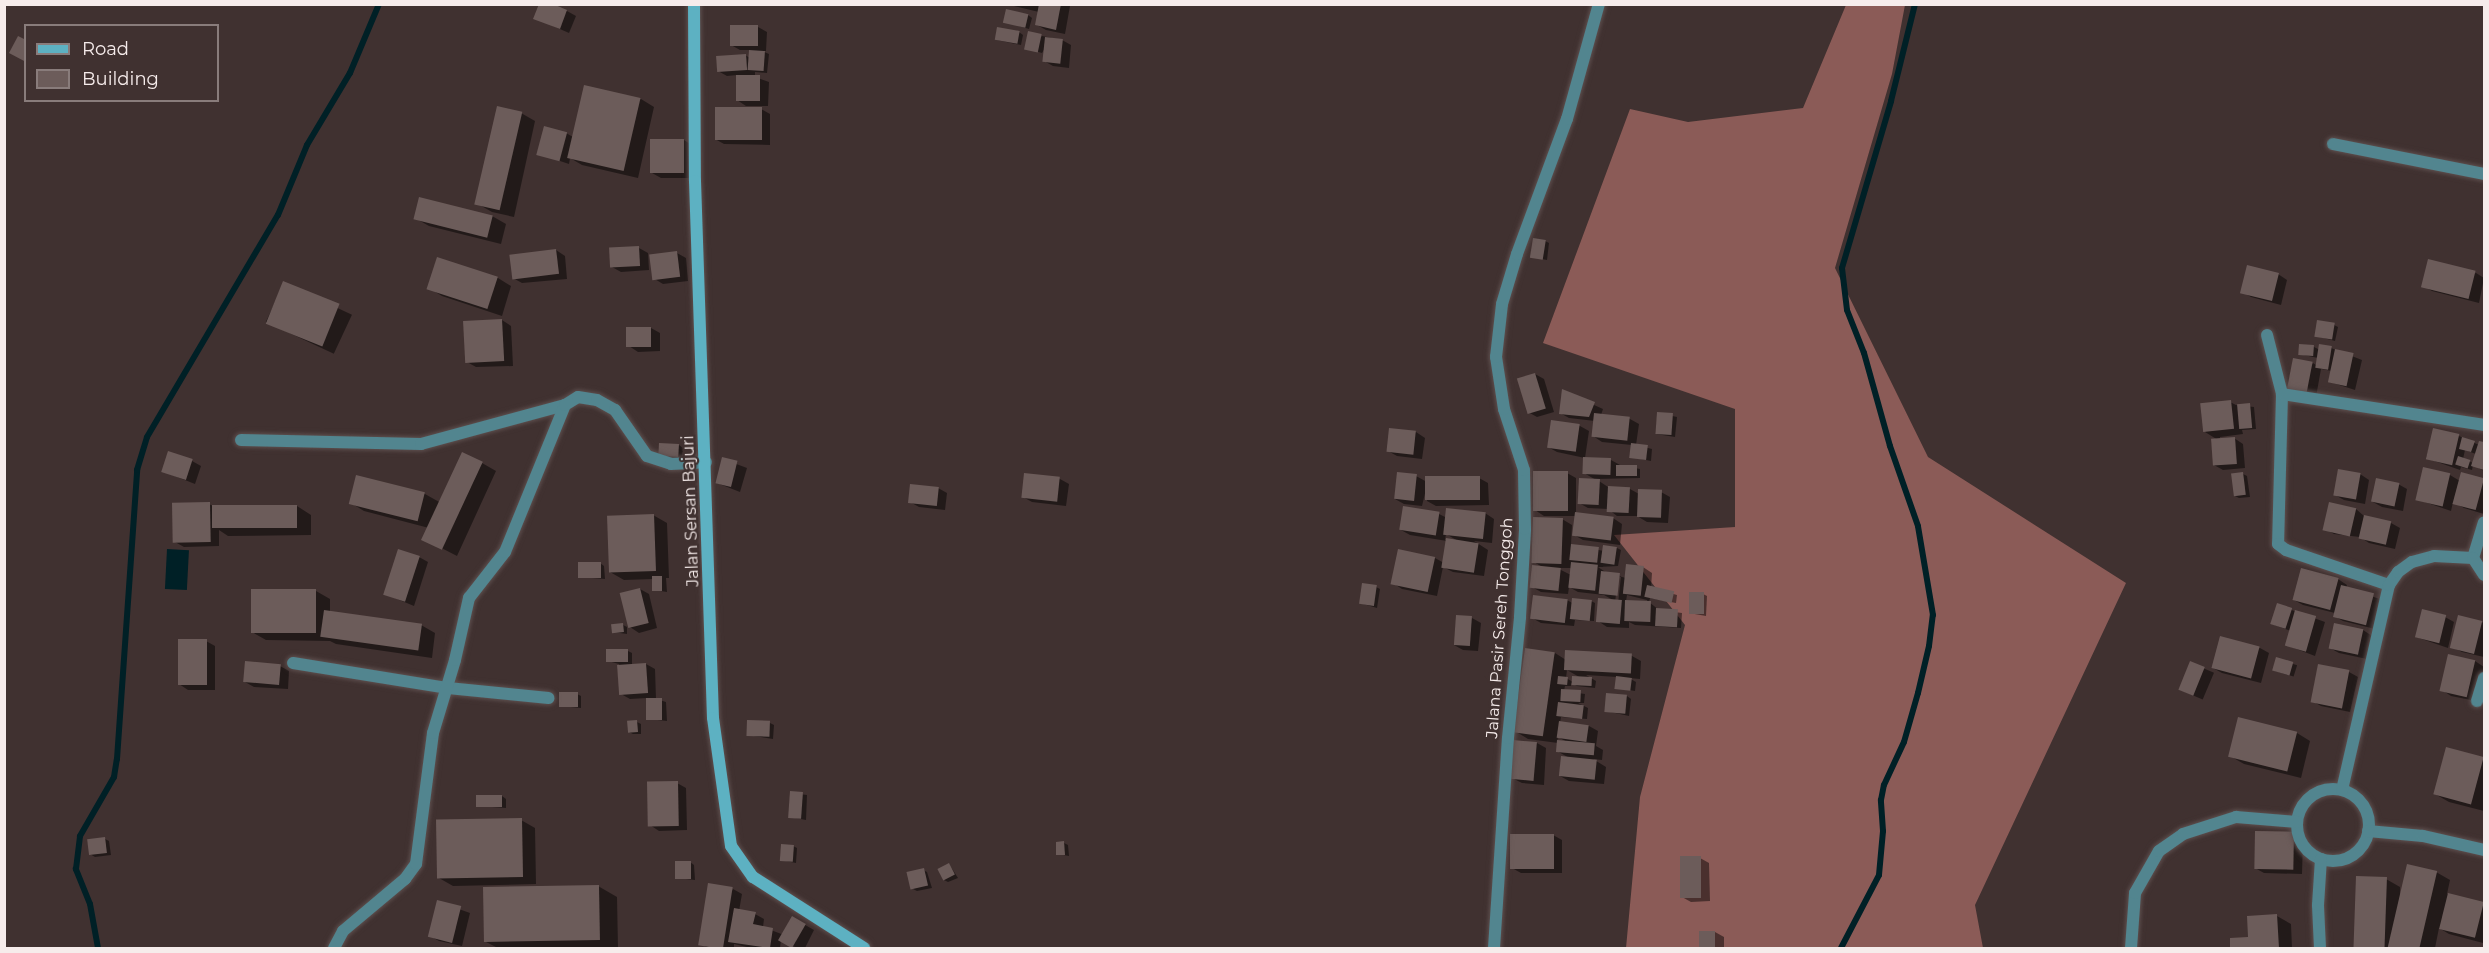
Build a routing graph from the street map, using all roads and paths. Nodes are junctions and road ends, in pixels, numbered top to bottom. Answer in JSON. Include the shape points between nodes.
{"nodes":[{"id":1,"x":694,"y":4,"type":"edge"},
{"id":2,"x":1599,"y":4,"type":"edge"},
{"id":3,"x":2334,"y":144,"type":"dead end"},
{"id":4,"x":2484,"y":174,"type":"edge"},
{"id":5,"x":2267,"y":335,"type":"dead end"},
{"id":6,"x":2282,"y":394,"type":"junction"},
{"id":7,"x":565,"y":405,"type":"junction"},
{"id":8,"x":2484,"y":425,"type":"edge"},
{"id":9,"x":241,"y":440,"type":"dead end"},
{"id":10,"x":706,"y":462,"type":"junction"},
{"id":11,"x":2484,"y":523,"type":"edge"},
{"id":12,"x":2473,"y":558,"type":"junction"},
{"id":13,"x":2484,"y":575,"type":"edge"},
{"id":14,"x":2389,"y":585,"type":"junction"},
{"id":15,"x":293,"y":663,"type":"dead end"},
{"id":16,"x":2484,"y":678,"type":"edge"},
{"id":17,"x":448,"y":688,"type":"junction"},
{"id":18,"x":549,"y":698,"type":"dead end"},
{"id":19,"x":2477,"y":701,"type":"dead end"},
{"id":20,"x":2342,"y":790,"type":"junction"},
{"id":21,"x":2297,"y":822,"type":"junction"},
{"id":22,"x":2368,"y":831,"type":"junction"},
{"id":23,"x":2484,"y":850,"type":"edge"},
{"id":24,"x":2321,"y":859,"type":"junction"},
{"id":25,"x":333,"y":948,"type":"edge"},
{"id":26,"x":864,"y":948,"type":"edge"},
{"id":27,"x":1494,"y":948,"type":"edge"},
{"id":28,"x":2131,"y":948,"type":"edge"},
{"id":29,"x":2320,"y":948,"type":"edge"}],
"edges":[{"from":1,"to":10,"type":"main road","name":"Jalan Sersan Bajuri","via":[[694,181]]},
{"from":2,"to":27,"type":"street","name":"Jalana Pasir Sereh Tonggoh","via":[[1567,119],[1502,304],[1496,357],[1504,409],[1524,470],[1525,530]]},
{"from":3,"to":4,"type":"street"},
{"from":5,"to":6,"type":"street"},
{"from":6,"to":8,"type":"street"},
{"from":6,"to":14,"type":"street","via":[[2278,544]]},
{"from":7,"to":9,"type":"street","via":[[421,444]]},
{"from":7,"to":10,"type":"street","via":[[578,397],[597,400],[615,410],[647,456],[671,464]]},
{"from":7,"to":17,"type":"street","via":[[505,552],[469,598]]},
{"from":10,"to":26,"type":"main road","name":"Jalan Sersan Bajuri","via":[[713,718],[731,846],[753,877]]},
{"from":11,"to":12,"type":"street"},
{"from":12,"to":13,"type":"street"},
{"from":12,"to":14,"type":"street","via":[[2434,556],[2412,562]]},
{"from":14,"to":20,"type":"street"},
{"from":15,"to":17,"type":"street"},
{"from":16,"to":19,"type":"street"},
{"from":17,"to":18,"type":"street"},
{"from":17,"to":25,"type":"street","via":[[433,733],[416,864],[405,879],[343,931]]},
{"from":20,"to":21,"type":"street","via":[[2318,792],[2300,810]]},
{"from":20,"to":22,"type":"street","via":[[2363,806]]},
{"from":21,"to":24,"type":"street","via":[[2303,844]]},
{"from":21,"to":28,"type":"street","via":[[2236,817],[2183,834],[2159,851],[2135,893]]},
{"from":22,"to":23,"type":"street","via":[[2423,836]]},
{"from":22,"to":24,"type":"street","via":[[2365,841],[2351,856]]},
{"from":24,"to":29,"type":"street"}]}
